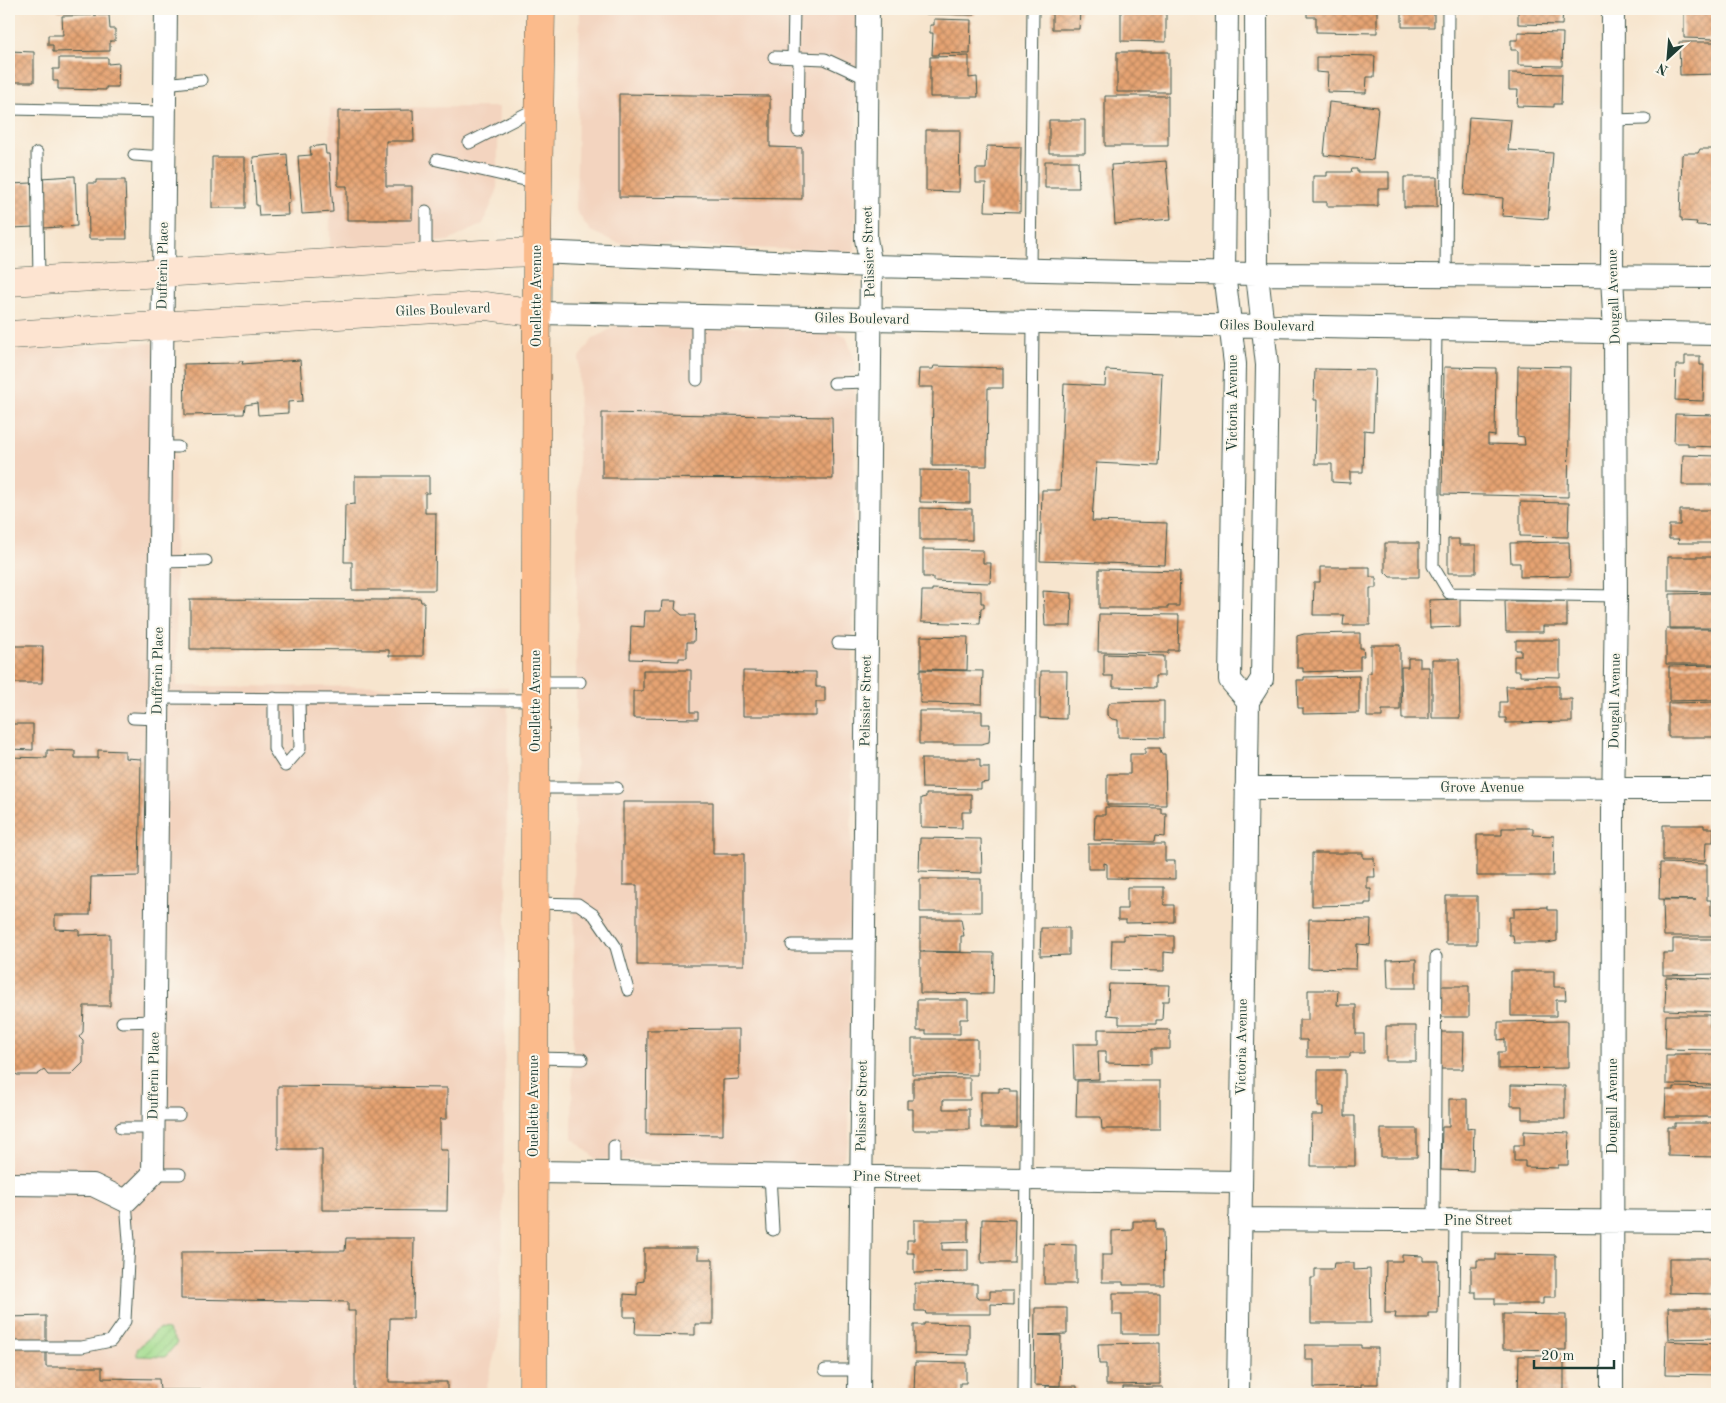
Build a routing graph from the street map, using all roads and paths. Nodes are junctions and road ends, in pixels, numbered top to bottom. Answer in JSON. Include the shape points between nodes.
{"nodes":[{"id":1,"x":166,"y":9,"type":"edge"},
{"id":2,"x":540,"y":9,"type":"edge"},
{"id":3,"x":794,"y":9,"type":"edge"},
{"id":4,"x":868,"y":9,"type":"edge"},
{"id":5,"x":1032,"y":9,"type":"edge"},
{"id":6,"x":1227,"y":9,"type":"edge"},
{"id":7,"x":1256,"y":9,"type":"edge"},
{"id":8,"x":1448,"y":9,"type":"edge"},
{"id":9,"x":1613,"y":9,"type":"edge"},
{"id":10,"x":774,"y":57,"type":"dead end"},
{"id":11,"x":796,"y":58,"type":"junction"},
{"id":12,"x":868,"y":79,"type":"junction"},
{"id":13,"x":201,"y":80,"type":"dead end"},
{"id":14,"x":165,"y":84,"type":"junction"},
{"id":15,"x":539,"y":107,"type":"junction"},
{"id":16,"x":9,"y":109,"type":"edge"},
{"id":17,"x":164,"y":112,"type":"junction"},
{"id":18,"x":1613,"y":120,"type":"junction"},
{"id":19,"x":1645,"y":120,"type":"dead end"},
{"id":20,"x":798,"y":131,"type":"dead end"},
{"id":21,"x":469,"y":143,"type":"dead end"},
{"id":22,"x":38,"y":153,"type":"dead end"},
{"id":23,"x":134,"y":155,"type":"dead end"},
{"id":24,"x":164,"y":157,"type":"junction"},
{"id":25,"x":437,"y":160,"type":"dead end"},
{"id":26,"x":538,"y":183,"type":"junction"},
{"id":27,"x":426,"y":211,"type":"dead end"},
{"id":28,"x":537,"y":252,"type":"junction"},
{"id":29,"x":426,"y":257,"type":"junction"},
{"id":30,"x":871,"y":266,"type":"junction"},
{"id":31,"x":1030,"y":269,"type":"junction"},
{"id":32,"x":163,"y":272,"type":"junction"},
{"id":33,"x":1224,"y":273,"type":"junction"},
{"id":34,"x":1257,"y":274,"type":"junction"},
{"id":35,"x":1446,"y":276,"type":"junction"},
{"id":36,"x":1612,"y":277,"type":"junction"},
{"id":37,"x":1717,"y":277,"type":"edge"},
{"id":38,"x":39,"y":280,"type":"junction"},
{"id":39,"x":9,"y":282,"type":"edge"},
{"id":40,"x":538,"y":313,"type":"junction"},
{"id":41,"x":697,"y":316,"type":"junction"},
{"id":42,"x":870,"y":319,"type":"junction"},
{"id":43,"x":1033,"y":322,"type":"junction"},
{"id":44,"x":162,"y":326,"type":"junction"},
{"id":45,"x":1231,"y":326,"type":"junction"},
{"id":46,"x":1262,"y":326,"type":"junction"},
{"id":47,"x":1436,"y":330,"type":"junction"},
{"id":48,"x":1615,"y":332,"type":"junction"},
{"id":49,"x":1717,"y":334,"type":"edge"},
{"id":50,"x":9,"y":335,"type":"edge"},
{"id":51,"x":697,"y":380,"type":"dead end"},
{"id":52,"x":870,"y":382,"type":"junction"},
{"id":53,"x":834,"y":383,"type":"dead end"},
{"id":54,"x":206,"y":561,"type":"dead end"},
{"id":55,"x":160,"y":562,"type":"junction"},
{"id":56,"x":1616,"y":596,"type":"junction"},
{"id":57,"x":838,"y":643,"type":"dead end"},
{"id":58,"x":867,"y":644,"type":"junction"},
{"id":59,"x":580,"y":682,"type":"dead end"},
{"id":60,"x":536,"y":691,"type":"junction"},
{"id":61,"x":274,"y":698,"type":"junction"},
{"id":62,"x":299,"y":699,"type":"junction"},
{"id":63,"x":1248,"y":701,"type":"junction"},
{"id":64,"x":158,"y":708,"type":"junction"},
{"id":65,"x":133,"y":718,"type":"dead end"},
{"id":66,"x":536,"y":788,"type":"junction"},
{"id":67,"x":617,"y":788,"type":"dead end"},
{"id":68,"x":1246,"y":788,"type":"junction"},
{"id":69,"x":1614,"y":789,"type":"junction"},
{"id":70,"x":1717,"y":789,"type":"edge"},
{"id":71,"x":535,"y":903,"type":"junction"},
{"id":72,"x":792,"y":945,"type":"dead end"},
{"id":73,"x":864,"y":945,"type":"junction"},
{"id":74,"x":1436,"y":957,"type":"dead end"},
{"id":75,"x":628,"y":990,"type":"dead end"},
{"id":76,"x":155,"y":1021,"type":"junction"},
{"id":77,"x":122,"y":1022,"type":"dead end"},
{"id":78,"x":535,"y":1058,"type":"junction"},
{"id":79,"x":582,"y":1059,"type":"dead end"},
{"id":80,"x":179,"y":1115,"type":"dead end"},
{"id":81,"x":154,"y":1122,"type":"junction"},
{"id":82,"x":120,"y":1128,"type":"dead end"},
{"id":83,"x":614,"y":1146,"type":"dead end"},
{"id":84,"x":534,"y":1172,"type":"junction"},
{"id":85,"x":153,"y":1174,"type":"junction"},
{"id":86,"x":180,"y":1174,"type":"dead end"},
{"id":87,"x":614,"y":1174,"type":"junction"},
{"id":88,"x":770,"y":1176,"type":"junction"},
{"id":89,"x":862,"y":1177,"type":"junction"},
{"id":90,"x":1026,"y":1179,"type":"junction"},
{"id":91,"x":1240,"y":1182,"type":"junction"},
{"id":92,"x":9,"y":1184,"type":"edge"},
{"id":93,"x":126,"y":1201,"type":"junction"},
{"id":94,"x":1240,"y":1219,"type":"junction"},
{"id":95,"x":1444,"y":1220,"type":"junction"},
{"id":96,"x":1612,"y":1222,"type":"junction"},
{"id":97,"x":1717,"y":1222,"type":"edge"},
{"id":98,"x":773,"y":1230,"type":"dead end"},
{"id":99,"x":9,"y":1346,"type":"edge"},
{"id":100,"x":825,"y":1370,"type":"dead end"},
{"id":101,"x":860,"y":1370,"type":"junction"},
{"id":102,"x":533,"y":1394,"type":"edge"},
{"id":103,"x":860,"y":1394,"type":"edge"},
{"id":104,"x":1024,"y":1394,"type":"edge"},
{"id":105,"x":1238,"y":1394,"type":"edge"},
{"id":106,"x":1453,"y":1394,"type":"edge"},
{"id":107,"x":1612,"y":1394,"type":"edge"}],
"edges":[{"from":1,"to":14,"type":"street","name":"Dufferin Place"},
{"from":2,"to":15,"type":"main road","name":"Ouellette Avenue"},
{"from":3,"to":11,"type":"lane"},
{"from":4,"to":12,"type":"street","name":"Pelissier Street"},
{"from":5,"to":31,"type":"lane"},
{"from":6,"to":33,"type":"street","name":"Victoria Avenue"},
{"from":7,"to":34,"type":"street"},
{"from":8,"to":35,"type":"lane"},
{"from":9,"to":18,"type":"street","name":"Dougall Avenue"},
{"from":10,"to":11,"type":"lane"},
{"from":11,"to":12,"type":"lane","via":[[824,58]]},
{"from":11,"to":20,"type":"lane"},
{"from":12,"to":30,"type":"street","name":"Pelissier Street","via":[[866,239]]},
{"from":13,"to":14,"type":"lane"},
{"from":14,"to":17,"type":"street","name":"Dufferin Place"},
{"from":15,"to":21,"type":"lane"},
{"from":15,"to":26,"type":"main road","name":"Ouellette Avenue"},
{"from":16,"to":17,"type":"lane"},
{"from":17,"to":24,"type":"street","name":"Dufferin Place"},
{"from":18,"to":19,"type":"lane"},
{"from":18,"to":36,"type":"street","name":"Dougall Avenue"},
{"from":22,"to":38,"type":"lane"},
{"from":23,"to":24,"type":"lane"},
{"from":24,"to":32,"type":"street","name":"Dufferin Place"},
{"from":25,"to":26,"type":"lane"},
{"from":26,"to":28,"type":"main road","name":"Ouellette Avenue"},
{"from":27,"to":29,"type":"lane"},
{"from":28,"to":29,"type":"street"},
{"from":28,"to":30,"type":"street"},
{"from":28,"to":40,"type":"main road","name":"Ouellette Avenue"},
{"from":29,"to":32,"type":"street"},
{"from":30,"to":31,"type":"street"},
{"from":30,"to":42,"type":"street","name":"Pelissier Street"},
{"from":31,"to":33,"type":"street"},
{"from":32,"to":38,"type":"street"},
{"from":32,"to":44,"type":"street","name":"Dufferin Place"},
{"from":33,"to":34,"type":"street"},
{"from":33,"to":45,"type":"street","name":"Victoria Avenue"},
{"from":34,"to":35,"type":"street"},
{"from":34,"to":46,"type":"street"},
{"from":35,"to":36,"type":"street"},
{"from":36,"to":37,"type":"street"},
{"from":36,"to":48,"type":"street","name":"Dougall Avenue"},
{"from":38,"to":39,"type":"street"},
{"from":40,"to":41,"type":"street","name":"Giles Boulevard"},
{"from":40,"to":44,"type":"street","name":"Giles Boulevard","via":[[486,306]]},
{"from":40,"to":60,"type":"main road","name":"Ouellette Avenue"},
{"from":41,"to":42,"type":"street","name":"Giles Boulevard"},
{"from":41,"to":51,"type":"lane"},
{"from":42,"to":43,"type":"street","name":"Giles Boulevard"},
{"from":42,"to":52,"type":"street","name":"Pelissier Street"},
{"from":43,"to":45,"type":"street","name":"Giles Boulevard"},
{"from":43,"to":90,"type":"lane"},
{"from":44,"to":50,"type":"street","name":"Giles Boulevard"},
{"from":44,"to":55,"type":"street","name":"Dufferin Place","via":[[169,447]]},
{"from":45,"to":46,"type":"street","name":"Giles Boulevard"},
{"from":45,"to":63,"type":"street","name":"Victoria Avenue","via":[[1235,364],[1230,680]]},
{"from":46,"to":47,"type":"street","name":"Giles Boulevard"},
{"from":46,"to":63,"type":"street","via":[[1267,365],[1262,679]]},
{"from":47,"to":48,"type":"street","name":"Giles Boulevard"},
{"from":47,"to":56,"type":"lane","via":[[1433,566],[1449,593]]},
{"from":48,"to":49,"type":"street","name":"Giles Boulevard"},
{"from":48,"to":56,"type":"street","name":"Dougall Avenue"},
{"from":52,"to":53,"type":"lane"},
{"from":52,"to":58,"type":"street","name":"Pelissier Street"},
{"from":54,"to":55,"type":"lane"},
{"from":55,"to":64,"type":"street","name":"Dufferin Place"},
{"from":56,"to":69,"type":"street","name":"Dougall Avenue"},
{"from":57,"to":58,"type":"lane"},
{"from":58,"to":73,"type":"street","name":"Pelissier Street"},
{"from":59,"to":60,"type":"lane"},
{"from":60,"to":62,"type":"lane"},
{"from":60,"to":66,"type":"main road","name":"Ouellette Avenue"},
{"from":61,"to":62,"type":"lane"},
{"from":61,"to":62,"type":"lane","via":[[274,749],[285,766],[300,749]]},
{"from":61,"to":64,"type":"lane"},
{"from":63,"to":68,"type":"street","name":"Victoria Avenue"},
{"from":64,"to":65,"type":"lane"},
{"from":64,"to":76,"type":"street","name":"Dufferin Place"},
{"from":66,"to":67,"type":"lane"},
{"from":66,"to":71,"type":"main road","name":"Ouellette Avenue"},
{"from":68,"to":69,"type":"street","name":"Grove Avenue"},
{"from":68,"to":91,"type":"street","name":"Victoria Avenue"},
{"from":69,"to":70,"type":"street","name":"Grove Avenue"},
{"from":69,"to":96,"type":"street","name":"Dougall Avenue"},
{"from":71,"to":75,"type":"lane","via":[[578,904],[594,915],[616,947]]},
{"from":71,"to":78,"type":"main road","name":"Ouellette Avenue"},
{"from":72,"to":73,"type":"lane"},
{"from":73,"to":89,"type":"street","name":"Pelissier Street"},
{"from":74,"to":95,"type":"lane"},
{"from":76,"to":77,"type":"lane"},
{"from":76,"to":81,"type":"street","name":"Dufferin Place"},
{"from":78,"to":79,"type":"lane"},
{"from":78,"to":84,"type":"main road","name":"Ouellette Avenue"},
{"from":80,"to":81,"type":"lane"},
{"from":81,"to":82,"type":"lane"},
{"from":81,"to":85,"type":"street","name":"Dufferin Place"},
{"from":83,"to":87,"type":"lane"},
{"from":84,"to":87,"type":"street","name":"Pine Street"},
{"from":84,"to":102,"type":"main road","name":"Ouellette Avenue"},
{"from":85,"to":86,"type":"lane"},
{"from":85,"to":93,"type":"street"},
{"from":87,"to":88,"type":"street","name":"Pine Street"},
{"from":88,"to":89,"type":"street","name":"Pine Street"},
{"from":88,"to":98,"type":"lane"},
{"from":89,"to":90,"type":"street","name":"Pine Street"},
{"from":89,"to":101,"type":"street","name":"Pelissier Street"},
{"from":90,"to":91,"type":"street","name":"Pine Street"},
{"from":90,"to":104,"type":"lane"},
{"from":91,"to":94,"type":"street","name":"Victoria Avenue"},
{"from":92,"to":93,"type":"street","via":[[93,1185]]},
{"from":93,"to":99,"type":"lane","via":[[130,1241],[126,1321],[111,1341],[82,1347]]},
{"from":94,"to":95,"type":"street","name":"Pine Street"},
{"from":94,"to":105,"type":"street","name":"Victoria Avenue"},
{"from":95,"to":96,"type":"street","name":"Pine Street"},
{"from":95,"to":106,"type":"lane"},
{"from":96,"to":97,"type":"street","name":"Pine Street"},
{"from":96,"to":107,"type":"street","name":"Dougall Avenue"},
{"from":100,"to":101,"type":"lane"},
{"from":101,"to":103,"type":"street","name":"Pelissier Street"}]}
